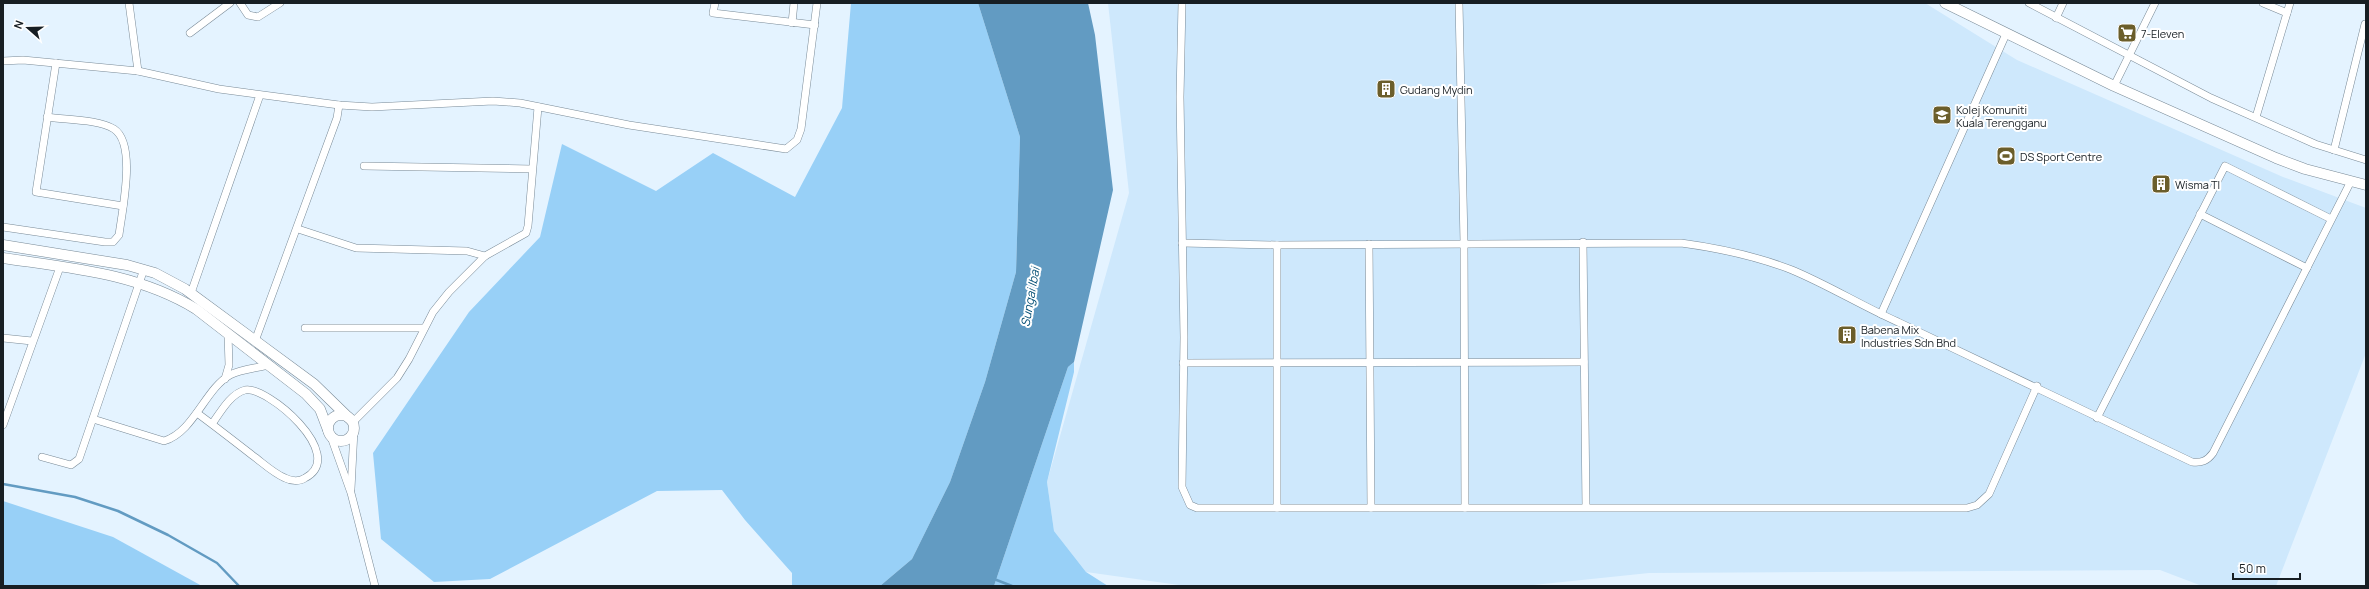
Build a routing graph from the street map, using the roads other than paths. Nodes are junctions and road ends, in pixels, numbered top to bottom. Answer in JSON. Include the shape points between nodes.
{"nodes":[{"id":1,"x":129,"y":3,"type":"edge"},
{"id":2,"x":230,"y":3,"type":"edge"},
{"id":3,"x":240,"y":3,"type":"edge"},
{"id":4,"x":280,"y":3,"type":"edge"},
{"id":5,"x":715,"y":3,"type":"edge"},
{"id":6,"x":794,"y":3,"type":"edge"},
{"id":7,"x":817,"y":3,"type":"edge"},
{"id":8,"x":1182,"y":3,"type":"edge"},
{"id":9,"x":1459,"y":3,"type":"edge"},
{"id":10,"x":1945,"y":3,"type":"edge"},
{"id":11,"x":2029,"y":3,"type":"edge"},
{"id":12,"x":2063,"y":3,"type":"edge"},
{"id":13,"x":2155,"y":3,"type":"edge"},
{"id":14,"x":2263,"y":3,"type":"edge"},
{"id":15,"x":2290,"y":3,"type":"edge"},
{"id":16,"x":2287,"y":13,"type":"junction"},
{"id":17,"x":2056,"y":18,"type":"junction"},
{"id":18,"x":792,"y":23,"type":"junction"},
{"id":19,"x":2365,"y":24,"type":"dead end"},
{"id":20,"x":815,"y":25,"type":"junction"},
{"id":21,"x":190,"y":33,"type":"dead end"},
{"id":22,"x":2006,"y":34,"type":"junction"},
{"id":23,"x":2129,"y":56,"type":"junction"},
{"id":24,"x":4,"y":59,"type":"edge"},
{"id":25,"x":56,"y":63,"type":"junction"},
{"id":26,"x":138,"y":71,"type":"junction"},
{"id":27,"x":2114,"y":86,"type":"junction"},
{"id":28,"x":260,"y":95,"type":"junction"},
{"id":29,"x":339,"y":105,"type":"junction"},
{"id":30,"x":538,"y":107,"type":"junction"},
{"id":31,"x":48,"y":117,"type":"junction"},
{"id":32,"x":2256,"y":117,"type":"junction"},
{"id":33,"x":2334,"y":150,"type":"junction"},
{"id":34,"x":2366,"y":160,"type":"edge"},
{"id":35,"x":364,"y":166,"type":"dead end"},
{"id":36,"x":532,"y":169,"type":"junction"},
{"id":37,"x":2351,"y":181,"type":"junction"},
{"id":38,"x":2366,"y":184,"type":"edge"},
{"id":39,"x":123,"y":206,"type":"junction"},
{"id":40,"x":2200,"y":214,"type":"junction"},
{"id":41,"x":2331,"y":219,"type":"junction"},
{"id":42,"x":3,"y":227,"type":"edge"},
{"id":43,"x":298,"y":229,"type":"junction"},
{"id":44,"x":1583,"y":242,"type":"junction"},
{"id":45,"x":1182,"y":243,"type":"junction"},
{"id":46,"x":1464,"y":243,"type":"junction"},
{"id":47,"x":1369,"y":244,"type":"junction"},
{"id":48,"x":3,"y":245,"type":"edge"},
{"id":49,"x":1277,"y":245,"type":"junction"},
{"id":50,"x":485,"y":256,"type":"junction"},
{"id":51,"x":3,"y":258,"type":"edge"},
{"id":52,"x":60,"y":267,"type":"junction"},
{"id":53,"x":2307,"y":268,"type":"junction"},
{"id":54,"x":144,"y":269,"type":"junction"},
{"id":55,"x":140,"y":283,"type":"junction"},
{"id":56,"x":191,"y":293,"type":"junction"},
{"id":57,"x":1881,"y":314,"type":"junction"},
{"id":58,"x":305,"y":328,"type":"dead end"},
{"id":59,"x":424,"y":328,"type":"junction"},
{"id":60,"x":228,"y":334,"type":"junction"},
{"id":61,"x":3,"y":338,"type":"edge"},
{"id":62,"x":32,"y":341,"type":"junction"},
{"id":63,"x":255,"y":341,"type":"junction"},
{"id":64,"x":1370,"y":362,"type":"junction"},
{"id":65,"x":1465,"y":362,"type":"junction"},
{"id":66,"x":1584,"y":362,"type":"junction"},
{"id":67,"x":1183,"y":363,"type":"junction"},
{"id":68,"x":1277,"y":363,"type":"junction"},
{"id":69,"x":269,"y":366,"type":"junction"},
{"id":70,"x":224,"y":379,"type":"junction"},
{"id":71,"x":2037,"y":386,"type":"junction"},
{"id":72,"x":197,"y":413,"type":"junction"},
{"id":73,"x":2097,"y":418,"type":"junction"},
{"id":74,"x":93,"y":419,"type":"junction"},
{"id":75,"x":212,"y":424,"type":"junction"},
{"id":76,"x":352,"y":424,"type":"junction"},
{"id":77,"x":3,"y":425,"type":"edge"},
{"id":78,"x":329,"y":432,"type":"junction"},
{"id":79,"x":42,"y":457,"type":"dead end"},
{"id":80,"x":351,"y":493,"type":"junction"},
{"id":81,"x":1586,"y":507,"type":"junction"},
{"id":82,"x":1277,"y":508,"type":"junction"},
{"id":83,"x":1371,"y":508,"type":"junction"},
{"id":84,"x":1465,"y":508,"type":"junction"},
{"id":85,"x":375,"y":586,"type":"edge"}],
"edges":[{"from":1,"to":26,"type":"street"},
{"from":2,"to":21,"type":"street"},
{"from":3,"to":4,"type":"street","via":[[248,15],[253,17],[262,15]]},
{"from":5,"to":18,"type":"street","via":[[714,13]]},
{"from":6,"to":18,"type":"street"},
{"from":7,"to":20,"type":"street"},
{"from":8,"to":45,"type":"street"},
{"from":9,"to":46,"type":"street"},
{"from":10,"to":22,"type":"street"},
{"from":11,"to":17,"type":"street"},
{"from":12,"to":17,"type":"street"},
{"from":13,"to":23,"type":"street"},
{"from":14,"to":16,"type":"street"},
{"from":15,"to":16,"type":"street"},
{"from":16,"to":32,"type":"street"},
{"from":17,"to":23,"type":"street"},
{"from":18,"to":20,"type":"street"},
{"from":19,"to":33,"type":"street"},
{"from":20,"to":30,"type":"street","via":[[800,129],[797,140],[786,149],[629,125]]},
{"from":22,"to":27,"type":"street"},
{"from":22,"to":57,"type":"street"},
{"from":23,"to":27,"type":"street"},
{"from":23,"to":32,"type":"street","via":[[2176,82]]},
{"from":24,"to":25,"type":"street"},
{"from":25,"to":26,"type":"street"},
{"from":25,"to":31,"type":"street"},
{"from":26,"to":28,"type":"street"},
{"from":27,"to":37,"type":"street","via":[[2276,158]]},
{"from":28,"to":29,"type":"street"},
{"from":28,"to":56,"type":"street"},
{"from":29,"to":30,"type":"street","via":[[372,108],[493,101]]},
{"from":29,"to":43,"type":"street","via":[[337,118]]},
{"from":30,"to":36,"type":"street"},
{"from":31,"to":39,"type":"street","via":[[99,124],[114,129],[119,134],[127,162]]},
{"from":31,"to":39,"type":"street","via":[[36,192]]},
{"from":32,"to":33,"type":"street"},
{"from":33,"to":34,"type":"street"},
{"from":35,"to":36,"type":"street"},
{"from":36,"to":50,"type":"street","via":[[526,233]]},
{"from":37,"to":38,"type":"street"},
{"from":37,"to":41,"type":"street"},
{"from":39,"to":42,"type":"street","via":[[119,235],[113,242]]},
{"from":40,"to":41,"type":"street","via":[[2225,166]]},
{"from":40,"to":53,"type":"street"},
{"from":40,"to":73,"type":"street"},
{"from":41,"to":53,"type":"street"},
{"from":43,"to":50,"type":"street","via":[[356,248],[467,251]]},
{"from":43,"to":63,"type":"street"},
{"from":44,"to":46,"type":"street"},
{"from":44,"to":57,"type":"street","via":[[1681,243],[1746,255],[1805,277]]},
{"from":44,"to":66,"type":"street"},
{"from":45,"to":49,"type":"street"},
{"from":45,"to":67,"type":"street"},
{"from":46,"to":47,"type":"street"},
{"from":46,"to":65,"type":"street"},
{"from":47,"to":49,"type":"street"},
{"from":47,"to":64,"type":"street"},
{"from":48,"to":54,"type":"street","via":[[110,261]]},
{"from":49,"to":68,"type":"street"},
{"from":50,"to":59,"type":"street","via":[[449,292]]},
{"from":51,"to":52,"type":"street"},
{"from":52,"to":55,"type":"street","via":[[107,274]]},
{"from":52,"to":62,"type":"street"},
{"from":53,"to":73,"type":"street","via":[[2208,460],[2192,462]]},
{"from":54,"to":55,"type":"street"},
{"from":54,"to":56,"type":"street"},
{"from":55,"to":60,"type":"street","via":[[178,298]]},
{"from":55,"to":74,"type":"street"},
{"from":56,"to":63,"type":"street"},
{"from":57,"to":71,"type":"street"},
{"from":58,"to":59,"type":"street"},
{"from":59,"to":76,"type":"street","via":[[409,360],[397,378]]},
{"from":60,"to":69,"type":"street"},
{"from":60,"to":70,"type":"street","via":[[229,365]]},
{"from":61,"to":62,"type":"street"},
{"from":62,"to":77,"type":"street"},
{"from":63,"to":76,"type":"street","via":[[314,384]]},
{"from":64,"to":65,"type":"street"},
{"from":64,"to":68,"type":"street"},
{"from":64,"to":83,"type":"street"},
{"from":65,"to":66,"type":"street"},
{"from":65,"to":84,"type":"street"},
{"from":66,"to":81,"type":"street"},
{"from":67,"to":68,"type":"street"},
{"from":67,"to":82,"type":"street","via":[[1182,487],[1185,498],[1190,505],[1197,508]]},
{"from":68,"to":82,"type":"street"},
{"from":69,"to":70,"type":"street","via":[[238,372]]},
{"from":69,"to":78,"type":"street","via":[[313,401],[325,419]]},
{"from":70,"to":72,"type":"street"},
{"from":71,"to":73,"type":"street"},
{"from":71,"to":81,"type":"street","via":[[1989,494],[1977,505],[1967,508]]},
{"from":72,"to":74,"type":"street","via":[[180,433],[164,441]]},
{"from":72,"to":75,"type":"street"},
{"from":74,"to":79,"type":"street","via":[[75,464]]},
{"from":75,"to":75,"type":"street","via":[[235,394],[246,390],[263,394],[304,426],[315,443],[317,460],[314,471],[297,481],[276,474]]},
{"from":76,"to":78,"type":"street","via":[[345,440],[336,440]]},
{"from":76,"to":78,"type":"street","via":[[343,415],[335,416],[329,422]]},
{"from":76,"to":80,"type":"street"},
{"from":78,"to":80,"type":"street"},
{"from":80,"to":85,"type":"street"},
{"from":81,"to":84,"type":"street"},
{"from":82,"to":83,"type":"street"},
{"from":83,"to":84,"type":"street"}]}
